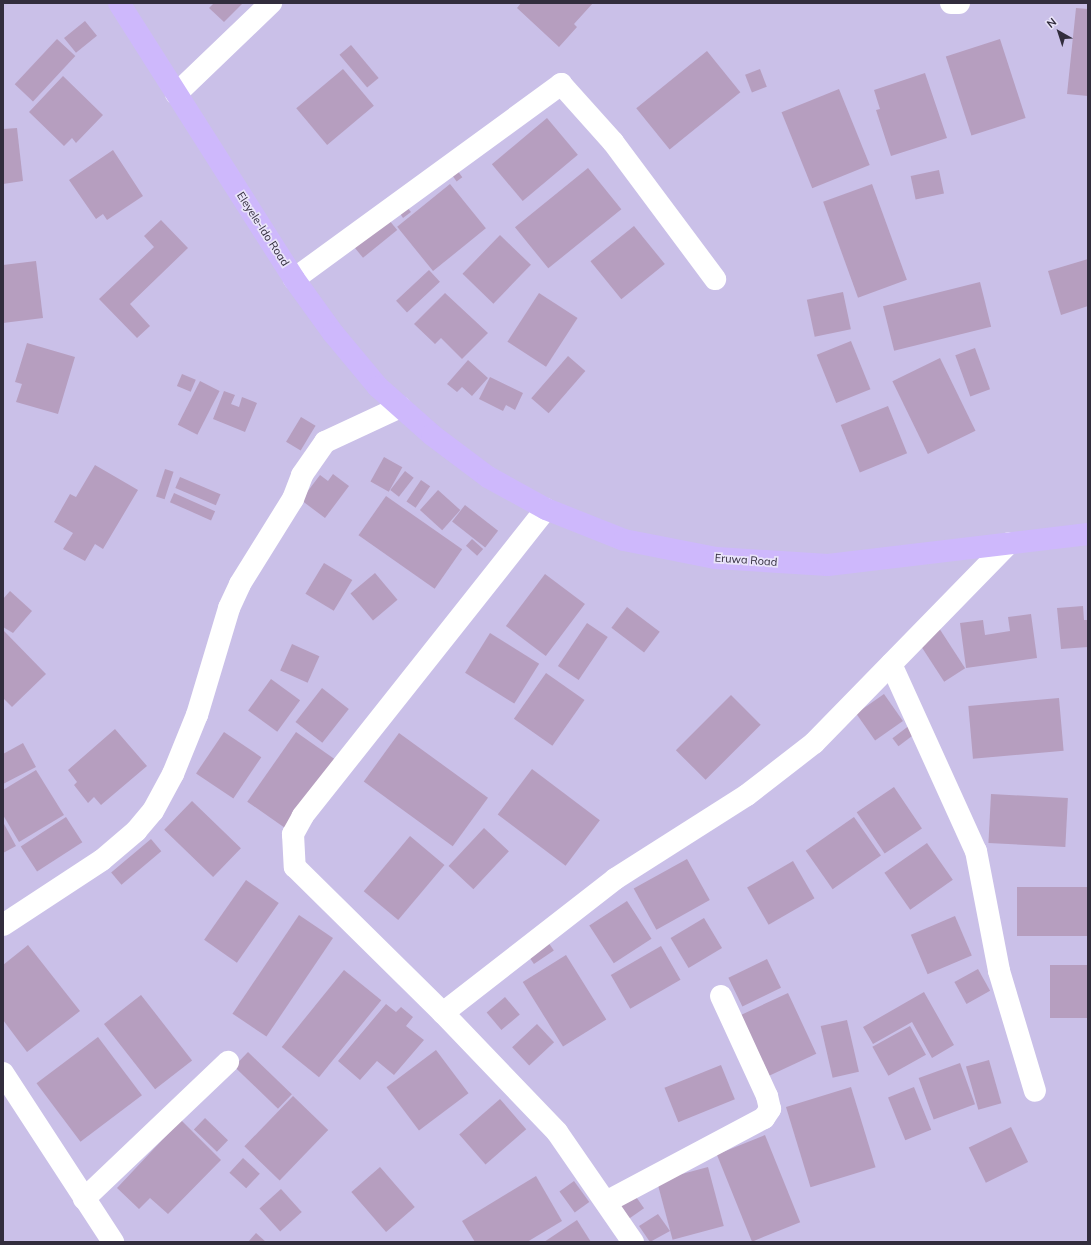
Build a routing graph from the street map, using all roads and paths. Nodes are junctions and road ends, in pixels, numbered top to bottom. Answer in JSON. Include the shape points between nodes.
{"nodes":[{"id":1,"x":120,"y":3,"type":"edge"},
{"id":2,"x":271,"y":3,"type":"edge"},
{"id":3,"x":951,"y":3,"type":"edge"},
{"id":4,"x":959,"y":3,"type":"edge"},
{"id":5,"x":176,"y":94,"type":"junction"},
{"id":6,"x":294,"y":279,"type":"junction"},
{"id":7,"x":715,"y":279,"type":"dead end"},
{"id":8,"x":400,"y":407,"type":"junction"},
{"id":9,"x":432,"y":435,"type":"joint"},
{"id":10,"x":546,"y":508,"type":"junction"},
{"id":11,"x":1088,"y":534,"type":"edge"},
{"id":12,"x":1009,"y":543,"type":"junction"},
{"id":13,"x":891,"y":664,"type":"junction"},
{"id":14,"x":3,"y":925,"type":"edge"},
{"id":15,"x":721,"y":996,"type":"dead end"},
{"id":16,"x":443,"y":1013,"type":"junction"},
{"id":17,"x":228,"y":1062,"type":"dead end"},
{"id":18,"x":3,"y":1073,"type":"edge"},
{"id":19,"x":1035,"y":1091,"type":"dead end"},
{"id":20,"x":84,"y":1199,"type":"junction"},
{"id":21,"x":606,"y":1202,"type":"junction"},
{"id":22,"x":109,"y":1241,"type":"edge"},
{"id":23,"x":633,"y":1242,"type":"edge"}],
"edges":[{"from":1,"to":5,"type":"main road","name":"Eleyele-Ido Road"},
{"from":2,"to":5,"type":"street"},
{"from":3,"to":4,"type":"street"},
{"from":5,"to":6,"type":"main road","name":"Eleyele-Ido Road"},
{"from":6,"to":7,"type":"street","via":[[561,84],[613,142]]},
{"from":6,"to":8,"type":"main road","name":"Eleyele-Ido Road","via":[[333,333],[373,381]]},
{"from":8,"to":9,"type":"main road","name":"Eleyele-Ido Road"},
{"from":8,"to":14,"type":"street","via":[[325,442],[302,475],[293,498],[240,584],[229,608],[197,715],[173,774],[153,811],[136,831],[102,860]]},
{"from":9,"to":10,"type":"main road","name":"Eruwa Road","via":[[488,477]]},
{"from":10,"to":12,"type":"main road","name":"Eruwa Road","via":[[624,540],[716,558],[828,565]]},
{"from":10,"to":16,"type":"street","via":[[303,816],[293,834],[295,867]]},
{"from":11,"to":12,"type":"main road","name":"Eruwa Road"},
{"from":12,"to":13,"type":"street"},
{"from":13,"to":16,"type":"street","via":[[808,748],[747,795],[615,879]]},
{"from":13,"to":19,"type":"street","via":[[976,851],[999,972]]},
{"from":15,"to":21,"type":"street","via":[[767,1096],[770,1109],[764,1118]]},
{"from":16,"to":21,"type":"street","via":[[557,1132]]},
{"from":17,"to":20,"type":"street"},
{"from":18,"to":20,"type":"street"},
{"from":20,"to":22,"type":"street"},
{"from":21,"to":23,"type":"street"}]}
